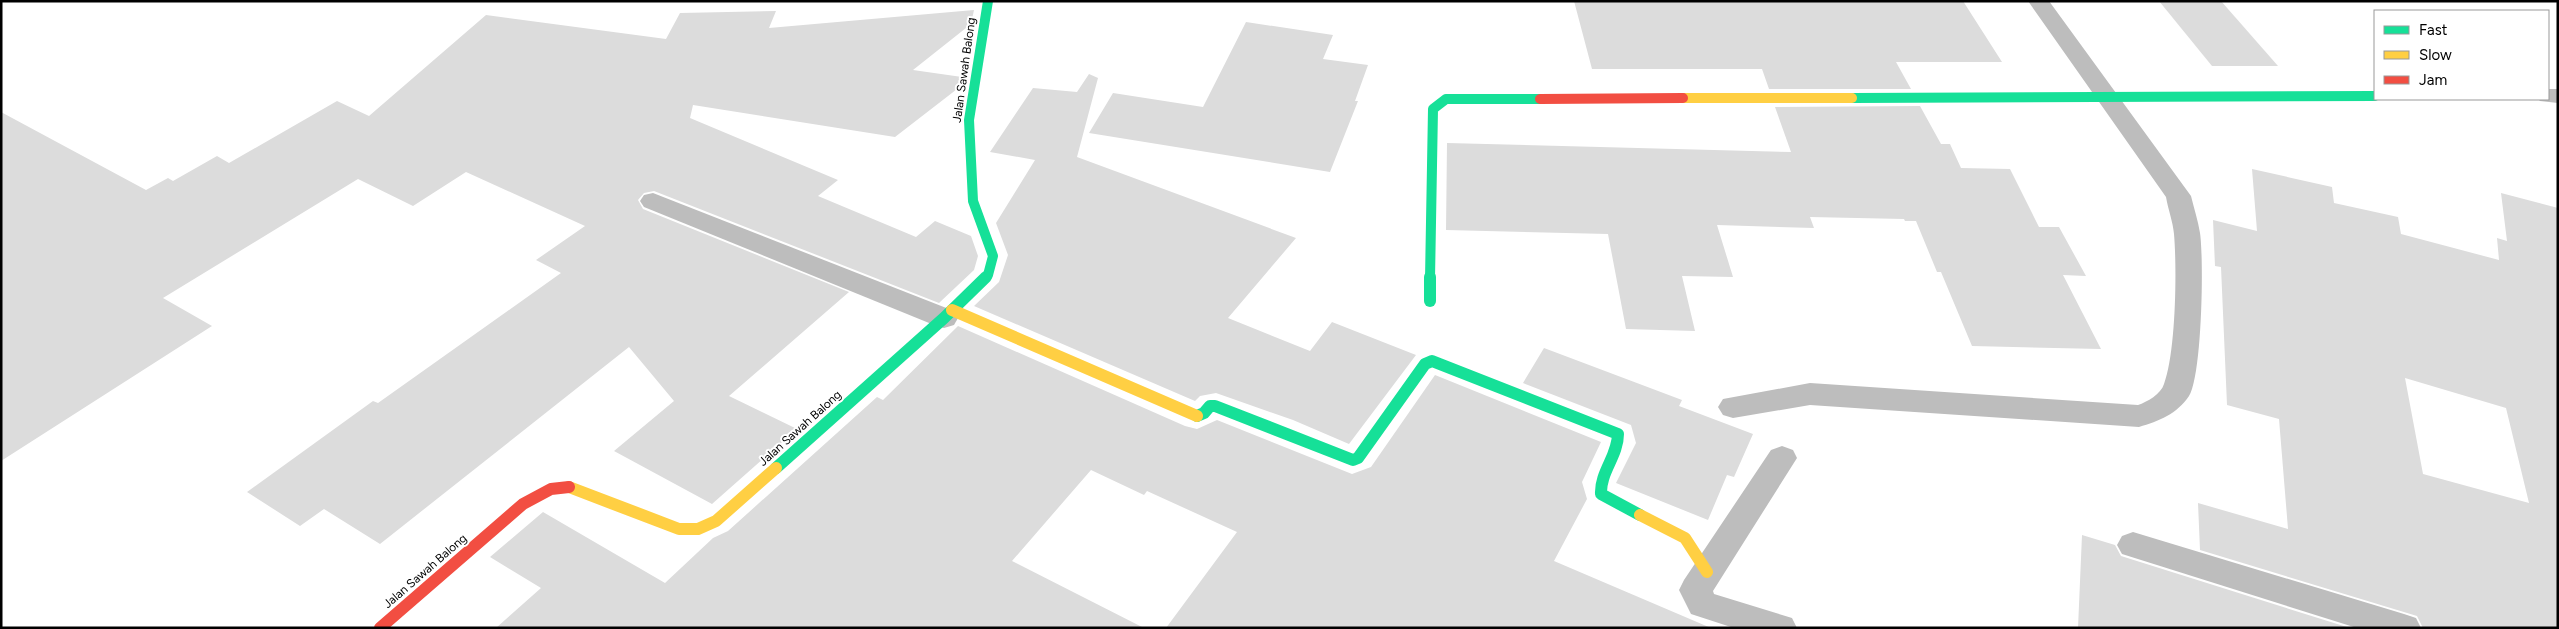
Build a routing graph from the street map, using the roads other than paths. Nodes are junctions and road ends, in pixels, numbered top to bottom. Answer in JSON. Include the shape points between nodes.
{"nodes":[{"id":1,"x":988,"y":1,"type":"edge"},
{"id":2,"x":2038,"y":1,"type":"edge"},
{"id":3,"x":2105,"y":96,"type":"junction"},
{"id":4,"x":2374,"y":96,"type":"edge"},
{"id":5,"x":653,"y":201,"type":"dead end"},
{"id":6,"x":1430,"y":301,"type":"dead end"},
{"id":7,"x":948,"y":314,"type":"junction"},
{"id":8,"x":1733,"y":407,"type":"dead end"},
{"id":9,"x":1782,"y":458,"type":"dead end"},
{"id":10,"x":2133,"y":545,"type":"dead end"},
{"id":11,"x":1707,"y":572,"type":"junction"},
{"id":12,"x":380,"y":628,"type":"edge"},
{"id":13,"x":1780,"y":628,"type":"edge"},
{"id":14,"x":2404,"y":628,"type":"edge"}],
"edges":[{"from":1,"to":7,"type":"street","name":"Jalan Sawah Balong","via":[[969,120],[973,201],[993,256],[988,275]]},
{"from":2,"to":3,"type":"street"},
{"from":3,"to":4,"type":"street"},
{"from":3,"to":6,"type":"street","via":[[1438,102],[1433,109]]},
{"from":3,"to":8,"type":"street","via":[[2178,196],[2187,233],[2185,346],[2178,390],[2160,409],[2139,416],[1810,394]]},
{"from":5,"to":7,"type":"street"},
{"from":7,"to":11,"type":"street","via":[[1196,416],[1215,406],[1353,460],[1358,458],[1425,364],[1432,361],[1618,434],[1619,442],[1600,483],[1601,494],[1685,538]]},
{"from":7,"to":12,"type":"street","name":"Jalan Sawah Balong","via":[[716,521],[698,529],[680,529],[566,486],[545,491],[522,504]]},
{"from":9,"to":11,"type":"street"},
{"from":10,"to":14,"type":"street"},
{"from":11,"to":13,"type":"street","via":[[1696,590],[1703,604]]}]}
